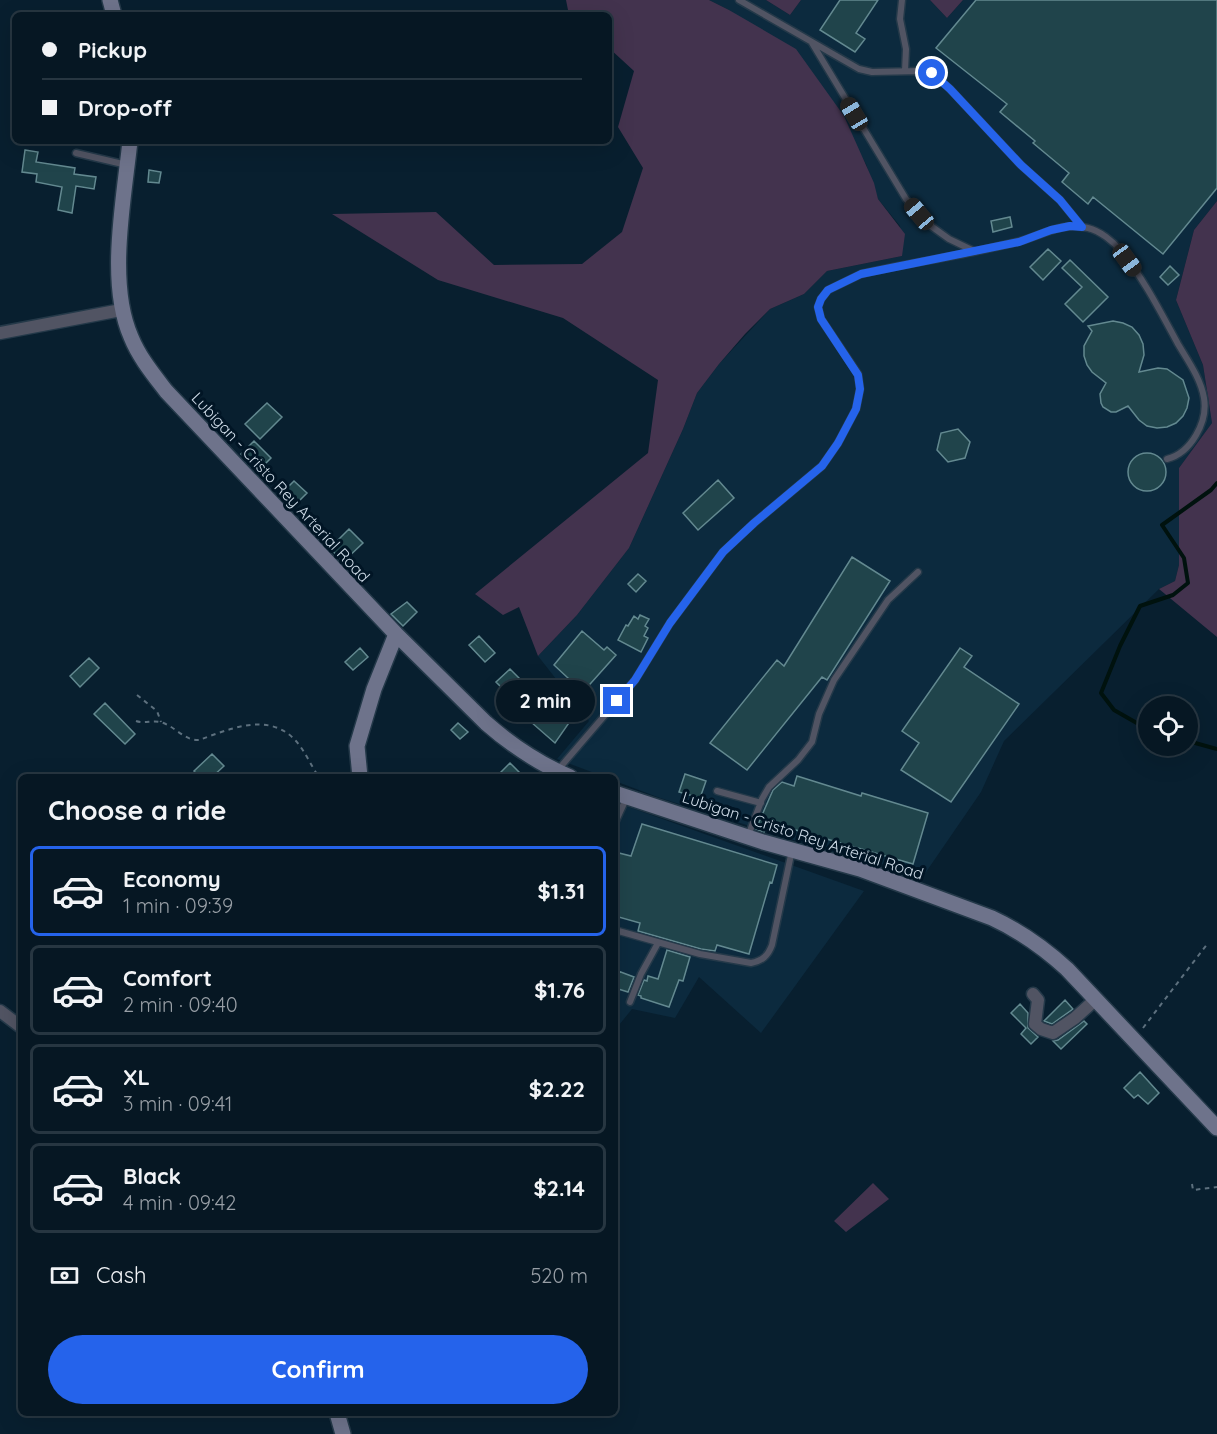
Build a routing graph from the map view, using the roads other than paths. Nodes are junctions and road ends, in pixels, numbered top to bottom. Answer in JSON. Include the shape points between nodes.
{"nodes":[{"id":1,"x":739,"y":0,"type":"edge"},
{"id":2,"x":902,"y":0,"type":"edge"},
{"id":3,"x":748,"y":2,"type":"edge"},
{"id":4,"x":810,"y":40,"type":"junction"},
{"id":5,"x":905,"y":71,"type":"junction"},
{"id":6,"x":130,"y":144,"type":"edge"},
{"id":7,"x":76,"y":153,"type":"dead end"},
{"id":8,"x":127,"y":165,"type":"junction"},
{"id":9,"x":1082,"y":227,"type":"junction"},
{"id":10,"x":974,"y":252,"type":"junction"},
{"id":11,"x":121,"y":310,"type":"junction"},
{"id":12,"x":0,"y":333,"type":"edge"},
{"id":13,"x":1167,"y":459,"type":"dead end"},
{"id":14,"x":918,"y":572,"type":"dead end"},
{"id":15,"x":396,"y":634,"type":"junction"},
{"id":16,"x":360,"y":774,"type":"edge"},
{"id":17,"x":557,"y":774,"type":"edge"},
{"id":18,"x":559,"y":774,"type":"edge"},
{"id":19,"x":717,"y":791,"type":"dead end"},
{"id":20,"x":621,"y":795,"type":"edge"},
{"id":21,"x":760,"y":803,"type":"junction"},
{"id":22,"x":748,"y":836,"type":"junction"},
{"id":23,"x":792,"y":850,"type":"junction"},
{"id":24,"x":618,"y":931,"type":"edge"},
{"id":25,"x":658,"y":943,"type":"junction"},
{"id":26,"x":1033,"y":994,"type":"dead end"},
{"id":27,"x":1096,"y":999,"type":"junction"},
{"id":28,"x":630,"y":1002,"type":"dead end"},
{"id":29,"x":0,"y":1011,"type":"edge"},
{"id":30,"x":18,"y":1025,"type":"edge"},
{"id":31,"x":1217,"y":1128,"type":"edge"},
{"id":32,"x":338,"y":1416,"type":"edge"},
{"id":33,"x":343,"y":1434,"type":"edge"}],
"edges":[{"from":1,"to":3,"type":"lane"},
{"from":2,"to":5,"type":"lane"},
{"from":3,"to":4,"type":"lane"},
{"from":4,"to":5,"type":"lane","via":[[859,69]]},
{"from":4,"to":10,"type":"lane","via":[[906,199],[931,226]]},
{"from":5,"to":9,"type":"lane","via":[[921,70],[940,79]]},
{"from":6,"to":8,"type":"main road","name":"Lubigan - Cristo Rey Arterial Road"},
{"from":7,"to":8,"type":"lane"},
{"from":8,"to":11,"type":"main road","name":"Lubigan - Cristo Rey Arterial Road","via":[[118,267]]},
{"from":9,"to":10,"type":"lane","via":[[1051,230]]},
{"from":9,"to":13,"type":"lane","via":[[1106,237],[1120,250],[1149,291],[1196,376],[1204,398],[1199,432],[1173,458]]},
{"from":10,"to":18,"type":"lane","via":[[861,274],[828,290],[818,307],[821,319],[858,375],[860,389],[856,409],[838,443],[822,466],[723,552],[670,623],[635,680]]},
{"from":11,"to":12,"type":"street"},
{"from":11,"to":15,"type":"main road","name":"Lubigan - Cristo Rey Arterial Road","via":[[139,354],[166,391]]},
{"from":14,"to":21,"type":"lane","via":[[888,600],[834,680],[808,750],[769,787]]},
{"from":15,"to":16,"type":"main road","via":[[357,746]]},
{"from":15,"to":17,"type":"main road","name":"Lubigan - Cristo Rey Arterial Road","via":[[486,723]]},
{"from":19,"to":21,"type":"lane"},
{"from":20,"to":22,"type":"main road","name":"Lubigan - Cristo Rey Arterial Road"},
{"from":21,"to":22,"type":"lane"},
{"from":22,"to":23,"type":"main road","name":"Lubigan - Cristo Rey Arterial Road"},
{"from":23,"to":25,"type":"lane","via":[[772,945],[759,961],[700,954]]},
{"from":23,"to":27,"type":"main road","name":"Lubigan - Cristo Rey Arterial Road","via":[[860,869],[1012,927],[1050,953]]},
{"from":24,"to":25,"type":"lane"},
{"from":25,"to":28,"type":"lane"},
{"from":26,"to":27,"type":"street","via":[[1038,1000],[1035,1024],[1053,1032]]},
{"from":27,"to":31,"type":"main road","name":"Lubigan - Cristo Rey Arterial Road"},
{"from":29,"to":30,"type":"street"},
{"from":32,"to":33,"type":"main road"}]}
